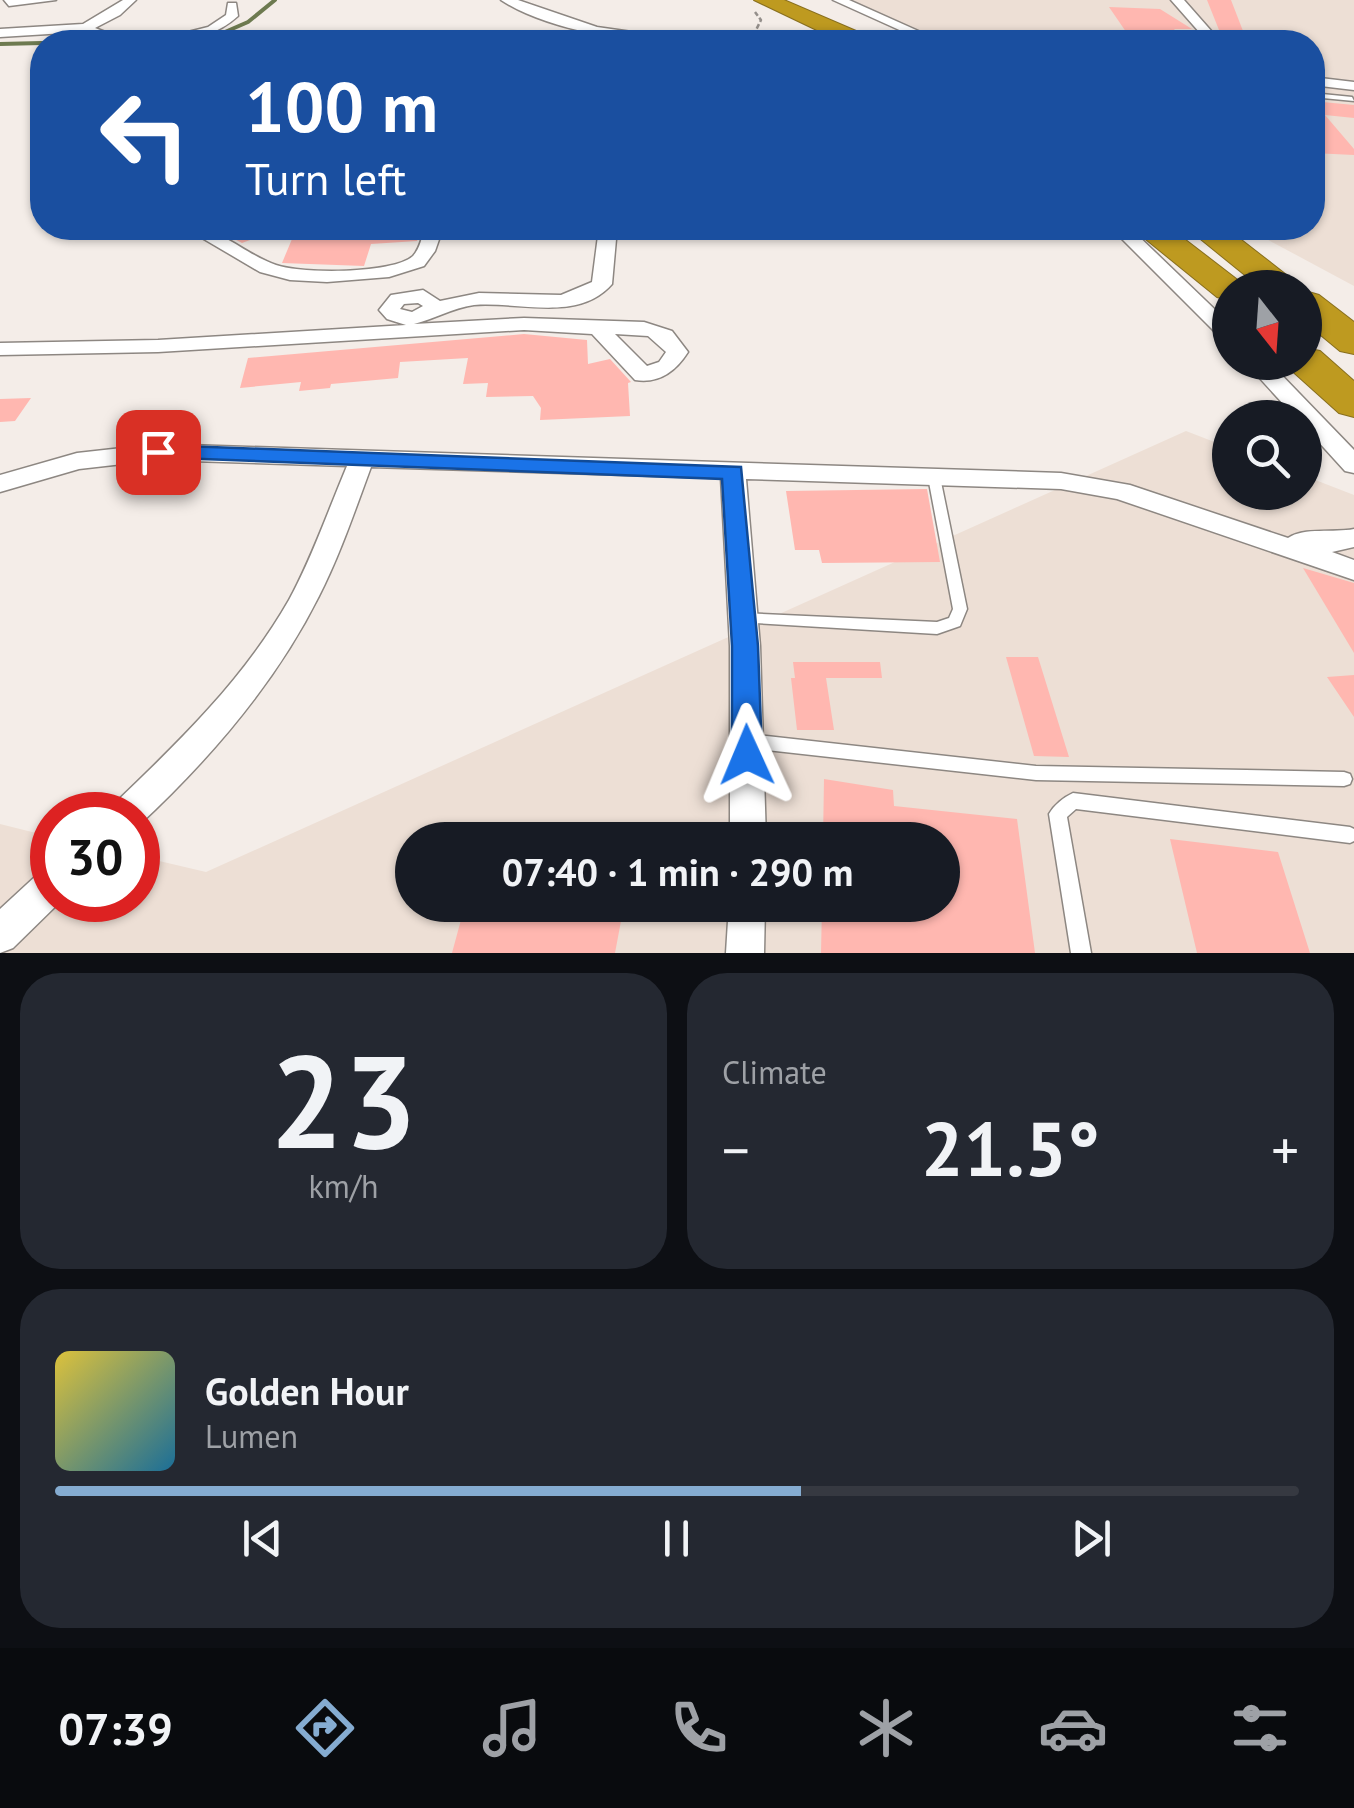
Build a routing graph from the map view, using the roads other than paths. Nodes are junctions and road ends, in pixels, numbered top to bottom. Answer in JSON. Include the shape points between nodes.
{"nodes":[{"id":1,"x":32,"y":0,"type":"edge"},
{"id":2,"x":50,"y":0,"type":"edge"},
{"id":3,"x":130,"y":0,"type":"edge"},
{"id":4,"x":507,"y":0,"type":"edge"},
{"id":5,"x":808,"y":0,"type":"edge"},
{"id":6,"x":818,"y":0,"type":"edge"},
{"id":7,"x":839,"y":0,"type":"edge"},
{"id":8,"x":1177,"y":0,"type":"edge"},
{"id":9,"x":9,"y":2,"type":"edge"},
{"id":10,"x":753,"y":2,"type":"edge"},
{"id":11,"x":232,"y":6,"type":"dead end"},
{"id":12,"x":85,"y":28,"type":"junction"},
{"id":13,"x":51,"y":30,"type":"edge"},
{"id":14,"x":91,"y":30,"type":"edge"},
{"id":15,"x":207,"y":30,"type":"edge"},
{"id":16,"x":592,"y":30,"type":"edge"},
{"id":17,"x":814,"y":30,"type":"edge"},
{"id":18,"x":829,"y":30,"type":"edge"},
{"id":19,"x":872,"y":30,"type":"edge"},
{"id":20,"x":875,"y":30,"type":"edge"},
{"id":21,"x":908,"y":30,"type":"edge"},
{"id":22,"x":1204,"y":30,"type":"edge"},
{"id":23,"x":30,"y":31,"type":"edge"},
{"id":24,"x":0,"y":33,"type":"edge"},
{"id":25,"x":1325,"y":84,"type":"edge"},
{"id":26,"x":1353,"y":92,"type":"edge"},
{"id":27,"x":1325,"y":94,"type":"edge"},
{"id":28,"x":216,"y":240,"type":"edge"},
{"id":29,"x":429,"y":240,"type":"edge"},
{"id":30,"x":607,"y":240,"type":"edge"},
{"id":31,"x":1132,"y":240,"type":"edge"},
{"id":32,"x":1195,"y":242,"type":"edge"},
{"id":33,"x":1212,"y":270,"type":"edge"},
{"id":34,"x":1216,"y":270,"type":"edge"},
{"id":35,"x":1250,"y":270,"type":"edge"},
{"id":36,"x":1322,"y":317,"type":"edge"},
{"id":37,"x":1212,"y":318,"type":"edge"},
{"id":38,"x":405,"y":324,"type":"junction"},
{"id":39,"x":598,"y":328,"type":"dead end"},
{"id":40,"x":1354,"y":342,"type":"edge"},
{"id":41,"x":0,"y":349,"type":"edge"},
{"id":42,"x":1322,"y":359,"type":"edge"},
{"id":43,"x":1322,"y":375,"type":"edge"},
{"id":44,"x":1273,"y":380,"type":"edge"},
{"id":45,"x":1354,"y":383,"type":"edge"},
{"id":46,"x":1354,"y":404,"type":"edge"},
{"id":47,"x":363,"y":456,"type":"junction"},
{"id":48,"x":1354,"y":465,"type":"edge"},
{"id":49,"x":733,"y":472,"type":"junction"},
{"id":50,"x":934,"y":476,"type":"junction"},
{"id":51,"x":0,"y":484,"type":"edge"},
{"id":52,"x":1254,"y":534,"type":"junction"},
{"id":53,"x":1354,"y":538,"type":"edge"},
{"id":54,"x":1354,"y":570,"type":"edge"},
{"id":55,"x":743,"y":618,"type":"junction"},
{"id":56,"x":746,"y":741,"type":"junction"},
{"id":57,"x":1344,"y":779,"type":"dead end"},
{"id":58,"x":149,"y":792,"type":"edge"},
{"id":59,"x":748,"y":822,"type":"edge"},
{"id":60,"x":1350,"y":836,"type":"dead end"},
{"id":61,"x":30,"y":906,"type":"edge"},
{"id":62,"x":747,"y":922,"type":"edge"},
{"id":63,"x":0,"y":935,"type":"edge"},
{"id":64,"x":746,"y":953,"type":"edge"},
{"id":65,"x":1081,"y":953,"type":"edge"}],
"edges":[{"from":1,"to":2,"type":"street"},
{"from":1,"to":9,"type":"street"},
{"from":3,"to":12,"type":"street","via":[[110,20]]},
{"from":4,"to":16,"type":"street"},
{"from":5,"to":19,"type":"highway"},
{"from":6,"to":20,"type":"highway"},
{"from":7,"to":21,"type":"street"},
{"from":8,"to":22,"type":"street"},
{"from":10,"to":17,"type":"highway"},
{"from":10,"to":18,"type":"highway"},
{"from":11,"to":15,"type":"street","via":[[232,16]]},
{"from":12,"to":13,"type":"street"},
{"from":12,"to":14,"type":"street"},
{"from":23,"to":24,"type":"street"},
{"from":25,"to":26,"type":"street"},
{"from":26,"to":27,"type":"lane"},
{"from":28,"to":29,"type":"street","via":[[274,271],[295,274],[406,267],[422,257]]},
{"from":30,"to":38,"type":"street","via":[[602,284],[590,294],[428,303],[404,297],[390,306]]},
{"from":31,"to":37,"type":"street"},
{"from":32,"to":33,"type":"highway"},
{"from":32,"to":34,"type":"highway"},
{"from":32,"to":35,"type":"highway"},
{"from":36,"to":40,"type":"highway"},
{"from":38,"to":39,"type":"street"},
{"from":38,"to":41,"type":"street","via":[[158,346]]},
{"from":42,"to":45,"type":"highway"},
{"from":43,"to":46,"type":"highway"},
{"from":44,"to":48,"type":"street"},
{"from":47,"to":49,"type":"street"},
{"from":47,"to":51,"type":"street","via":[[138,452],[59,465]]},
{"from":47,"to":58,"type":"street","via":[[314,578],[280,640],[232,707]]},
{"from":49,"to":50,"type":"street"},
{"from":49,"to":55,"type":"street"},
{"from":50,"to":52,"type":"street","via":[[1103,486]]},
{"from":50,"to":55,"type":"lane","via":[[960,609],[954,622],[937,628]]},
{"from":52,"to":53,"type":"street","via":[[1315,542]]},
{"from":52,"to":54,"type":"street"},
{"from":55,"to":56,"type":"street"},
{"from":56,"to":57,"type":"lane","via":[[1036,774]]},
{"from":56,"to":59,"type":"street"},
{"from":60,"to":65,"type":"lane","via":[[1072,801],[1058,814]]},
{"from":61,"to":63,"type":"street"},
{"from":62,"to":64,"type":"street"}]}
